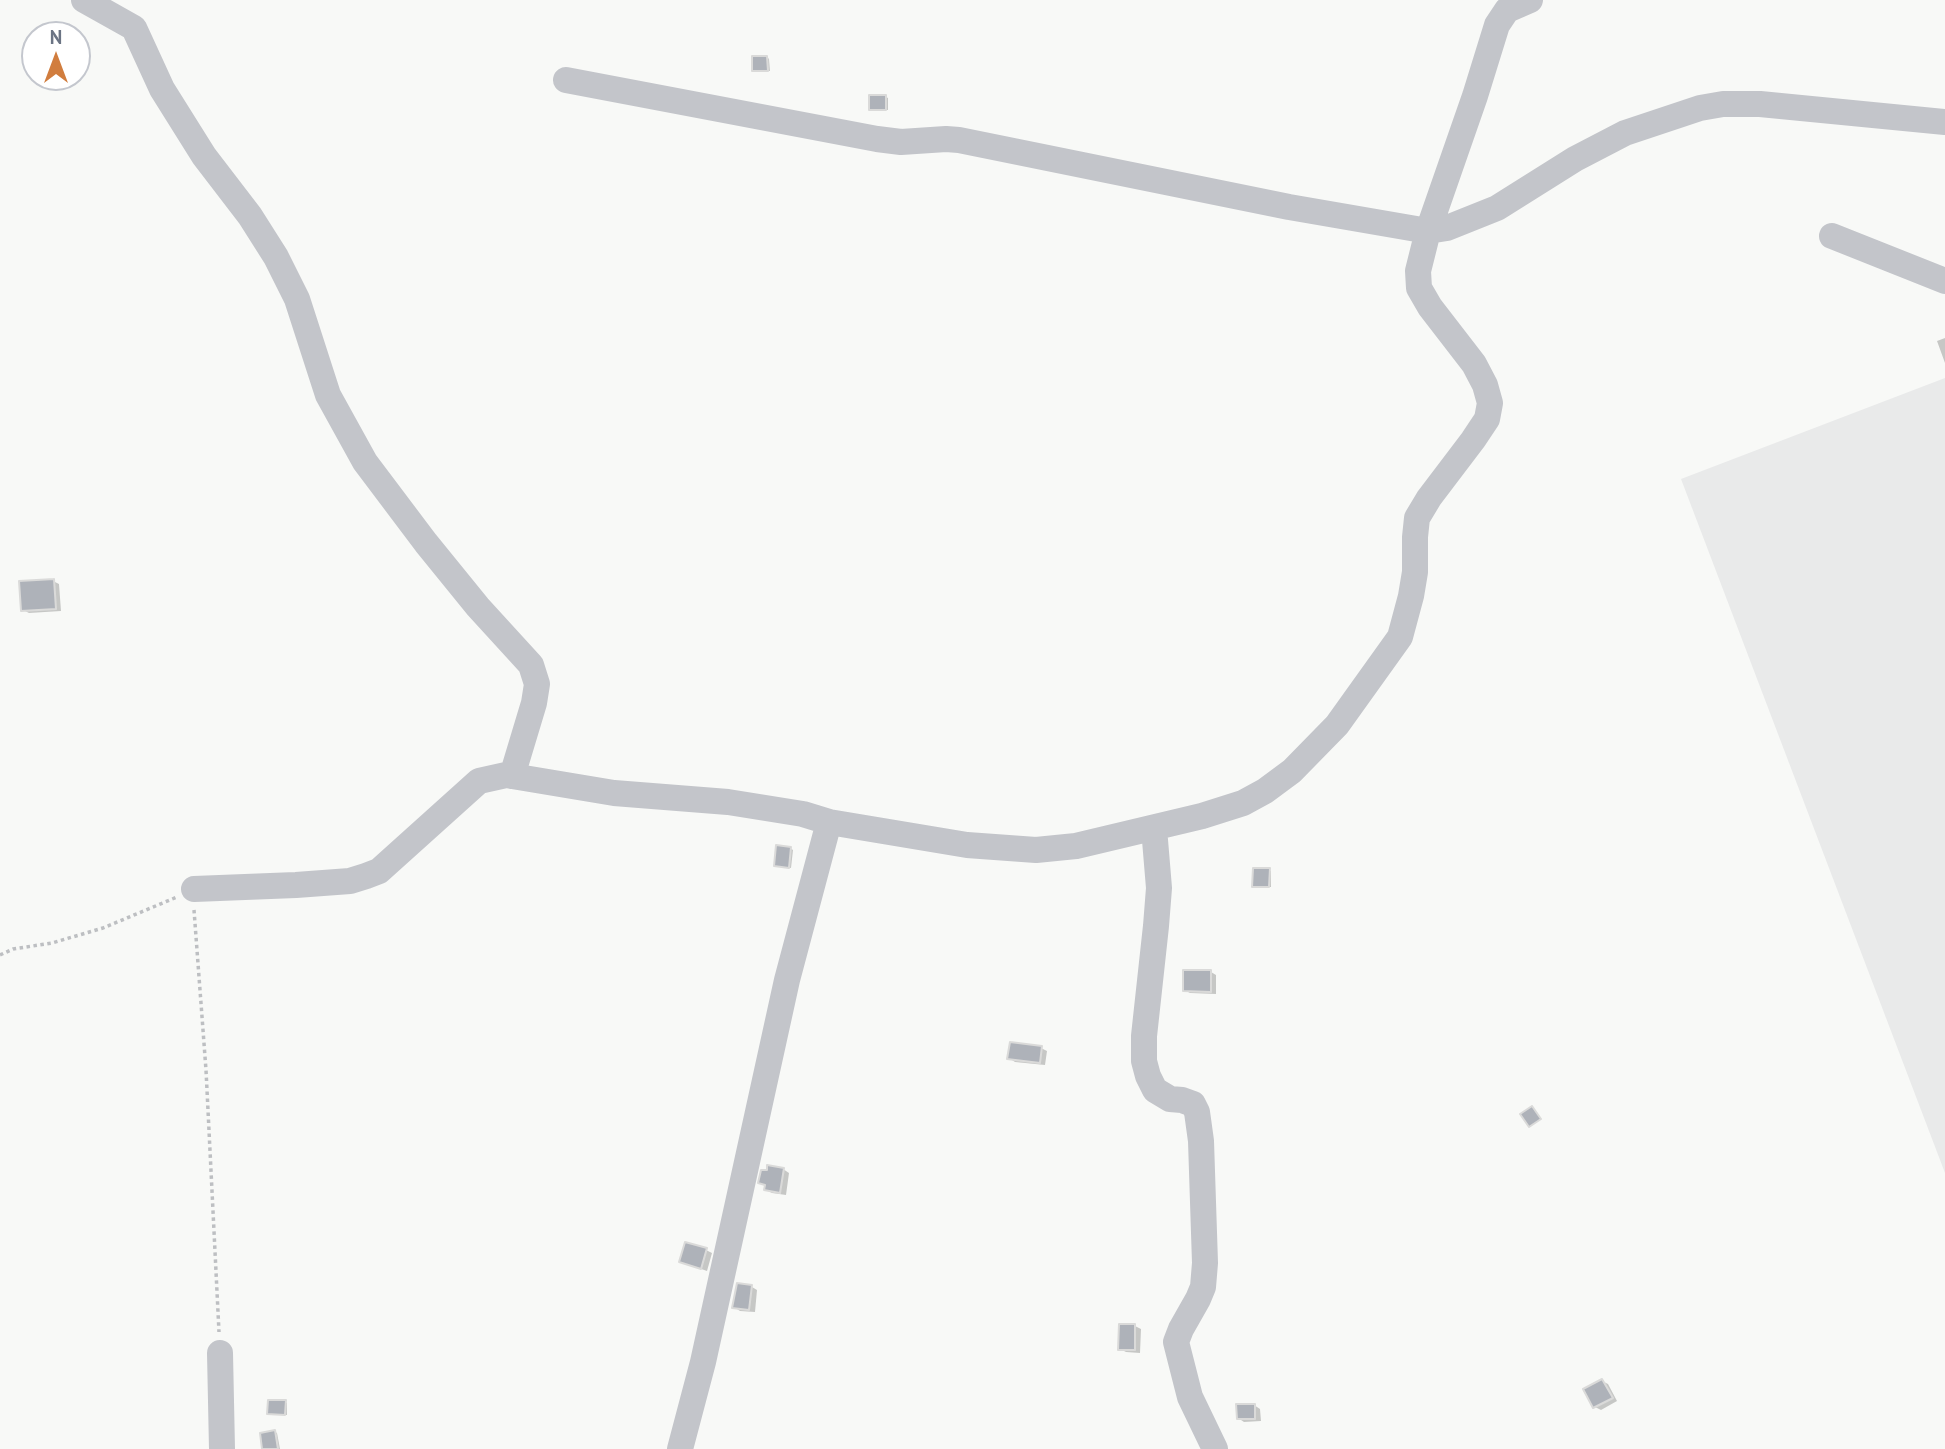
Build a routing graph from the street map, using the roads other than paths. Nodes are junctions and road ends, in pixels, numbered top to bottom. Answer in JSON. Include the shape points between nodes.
{"nodes":[{"id":1,"x":84,"y":0,"type":"edge"},
{"id":2,"x":1530,"y":0,"type":"edge"},
{"id":3,"x":566,"y":80,"type":"dead end"},
{"id":4,"x":1945,"y":122,"type":"edge"},
{"id":5,"x":1428,"y":231,"type":"junction"},
{"id":6,"x":1832,"y":236,"type":"dead end"},
{"id":7,"x":1945,"y":281,"type":"edge"},
{"id":8,"x":512,"y":776,"type":"junction"},
{"id":9,"x":830,"y":822,"type":"junction"},
{"id":10,"x":1154,"y":828,"type":"junction"},
{"id":11,"x":194,"y":889,"type":"road end"},
{"id":12,"x":220,"y":1353,"type":"road end"},
{"id":13,"x":222,"y":1449,"type":"edge"},
{"id":14,"x":680,"y":1449,"type":"edge"},
{"id":15,"x":1215,"y":1449,"type":"edge"}],
"edges":[{"from":1,"to":8,"type":"street","via":[[134,28],[162,89],[276,257],[297,299],[328,395],[365,463],[531,665],[537,684],[534,703]]},
{"from":2,"to":5,"type":"street","via":[[1507,10],[1497,25]]},
{"from":3,"to":5,"type":"street","via":[[877,139],[959,140]]},
{"from":4,"to":5,"type":"street","via":[[1760,104],[1700,108],[1625,133],[1497,208]]},
{"from":5,"to":10,"type":"street","via":[[1418,271],[1419,288],[1474,364],[1490,403],[1473,440],[1417,518],[1413,584],[1400,637],[1337,725],[1292,771],[1243,803]]},
{"from":6,"to":7,"type":"street"},
{"from":8,"to":9,"type":"street","via":[[614,793],[729,802]]},
{"from":8,"to":11,"type":"street","via":[[479,781],[379,871],[366,876],[296,886]]},
{"from":9,"to":10,"type":"street","via":[[1025,850],[1056,850]]},
{"from":9,"to":14,"type":"street","via":[[787,980]]},
{"from":10,"to":15,"type":"street","via":[[1159,888],[1144,1061],[1155,1090],[1170,1100],[1192,1104],[1197,1112],[1203,1287],[1176,1342],[1190,1397]]},
{"from":12,"to":13,"type":"street"}]}
